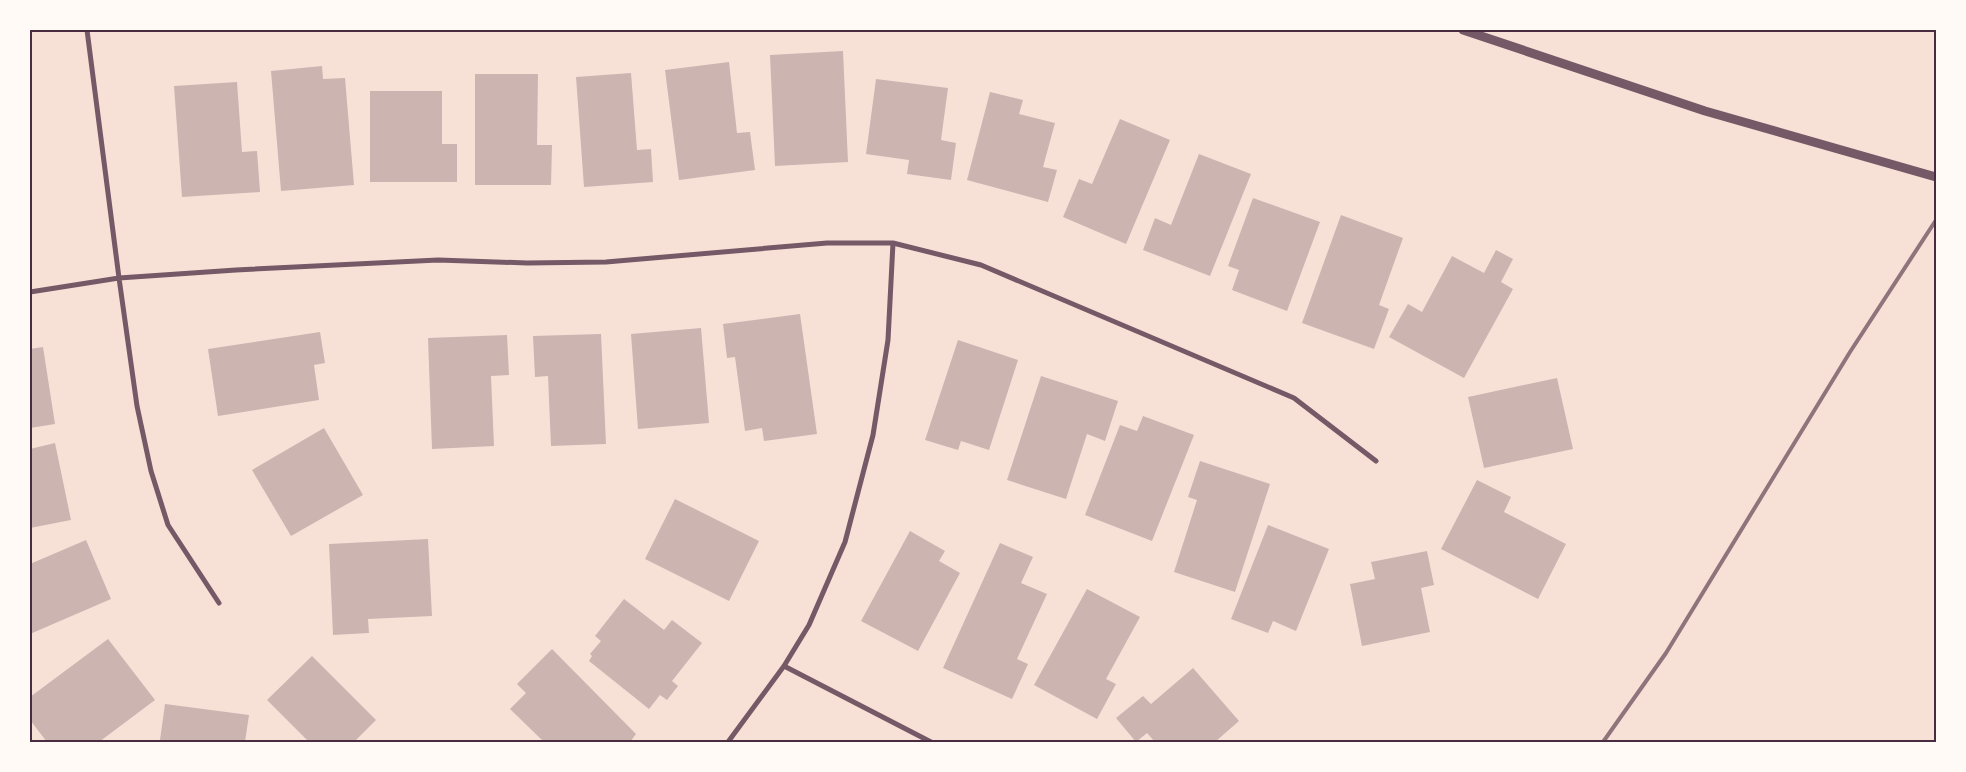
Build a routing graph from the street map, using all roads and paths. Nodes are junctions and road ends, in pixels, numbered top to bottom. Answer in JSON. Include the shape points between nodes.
{"nodes":[{"id":1,"x":87,"y":30,"type":"edge"},
{"id":2,"x":1463,"y":30,"type":"edge"},
{"id":3,"x":1936,"y":177,"type":"edge"},
{"id":4,"x":893,"y":242,"type":"junction"},
{"id":5,"x":118,"y":278,"type":"junction"},
{"id":6,"x":30,"y":292,"type":"edge"},
{"id":7,"x":1376,"y":461,"type":"dead end"},
{"id":8,"x":219,"y":604,"type":"dead end"},
{"id":9,"x":784,"y":666,"type":"junction"},
{"id":10,"x":728,"y":742,"type":"edge"},
{"id":11,"x":931,"y":742,"type":"edge"}],
"edges":[{"from":1,"to":5,"type":"street"},
{"from":2,"to":3,"type":"street","via":[[1705,111]]},
{"from":4,"to":5,"type":"street","via":[[827,243],[606,262],[438,260]]},
{"from":4,"to":7,"type":"street","via":[[981,265],[1294,398]]},
{"from":4,"to":9,"type":"street","via":[[888,340],[871,444],[845,542],[809,625]]},
{"from":5,"to":6,"type":"street"},
{"from":5,"to":8,"type":"street","via":[[137,406],[151,471],[168,525]]},
{"from":9,"to":10,"type":"street"},
{"from":9,"to":11,"type":"street"}]}
